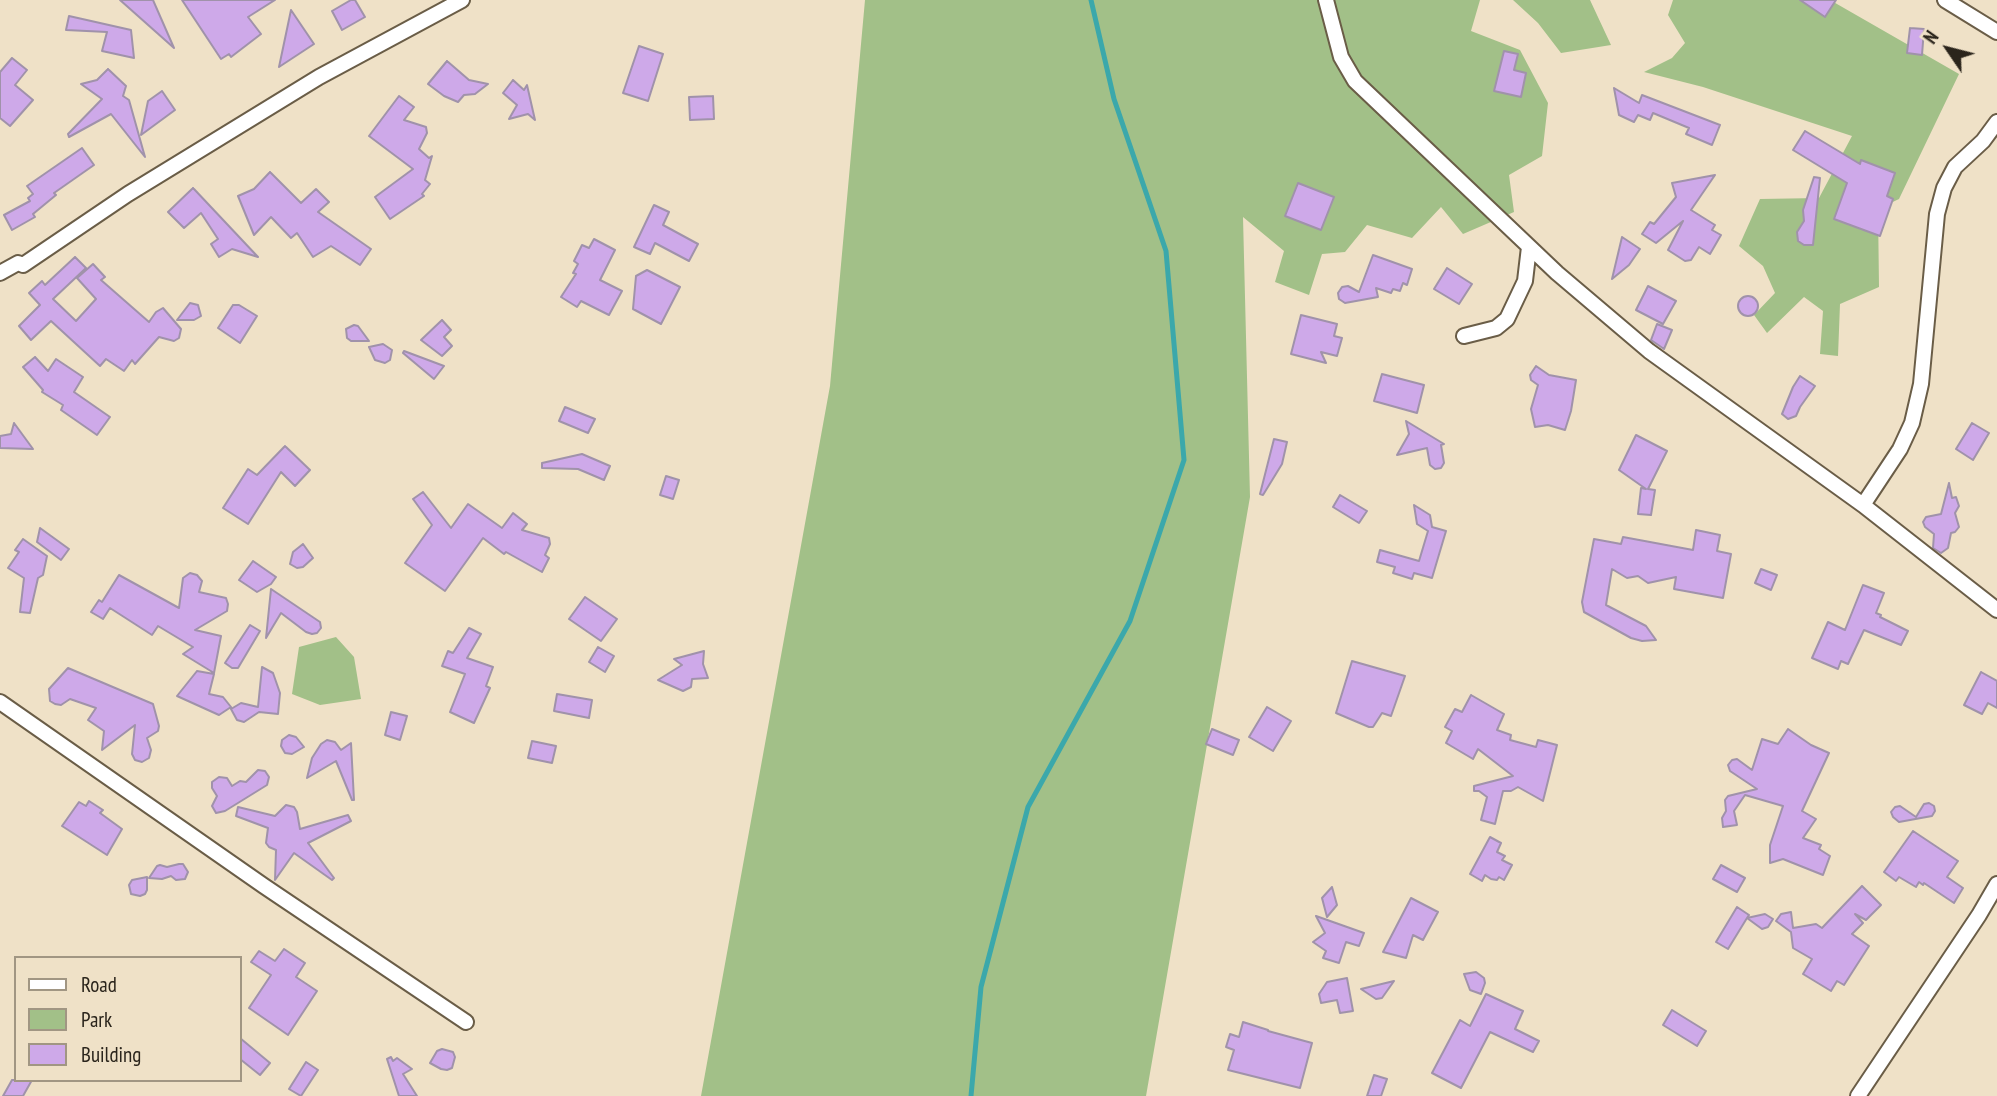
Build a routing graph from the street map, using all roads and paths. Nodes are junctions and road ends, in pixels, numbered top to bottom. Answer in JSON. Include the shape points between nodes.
{"nodes":[{"id":1,"x":462,"y":0,"type":"edge"},
{"id":2,"x":1326,"y":0,"type":"edge"},
{"id":3,"x":1945,"y":0,"type":"edge"},
{"id":4,"x":1997,"y":32,"type":"edge"},
{"id":5,"x":1997,"y":122,"type":"edge"},
{"id":6,"x":1529,"y":247,"type":"junction"},
{"id":7,"x":0,"y":273,"type":"edge"},
{"id":8,"x":1464,"y":336,"type":"dead end"},
{"id":9,"x":1863,"y":505,"type":"junction"},
{"id":10,"x":1997,"y":610,"type":"edge"},
{"id":11,"x":0,"y":702,"type":"edge"},
{"id":12,"x":1997,"y":884,"type":"edge"},
{"id":13,"x":466,"y":1022,"type":"dead end"},
{"id":14,"x":1858,"y":1096,"type":"edge"}],
"edges":[{"from":1,"to":7,"type":"street","via":[[319,76],[23,265],[18,263]]},
{"from":2,"to":6,"type":"street","via":[[1341,57],[1355,81]]},
{"from":3,"to":4,"type":"street"},
{"from":5,"to":9,"type":"street","via":[[1955,167],[1944,188],[1937,214],[1921,384],[1912,423]]},
{"from":6,"to":8,"type":"street","via":[[1525,281],[1507,319],[1496,328]]},
{"from":6,"to":9,"type":"street","via":[[1640,343]]},
{"from":9,"to":10,"type":"street"},
{"from":11,"to":13,"type":"street"},
{"from":12,"to":14,"type":"street"}]}
